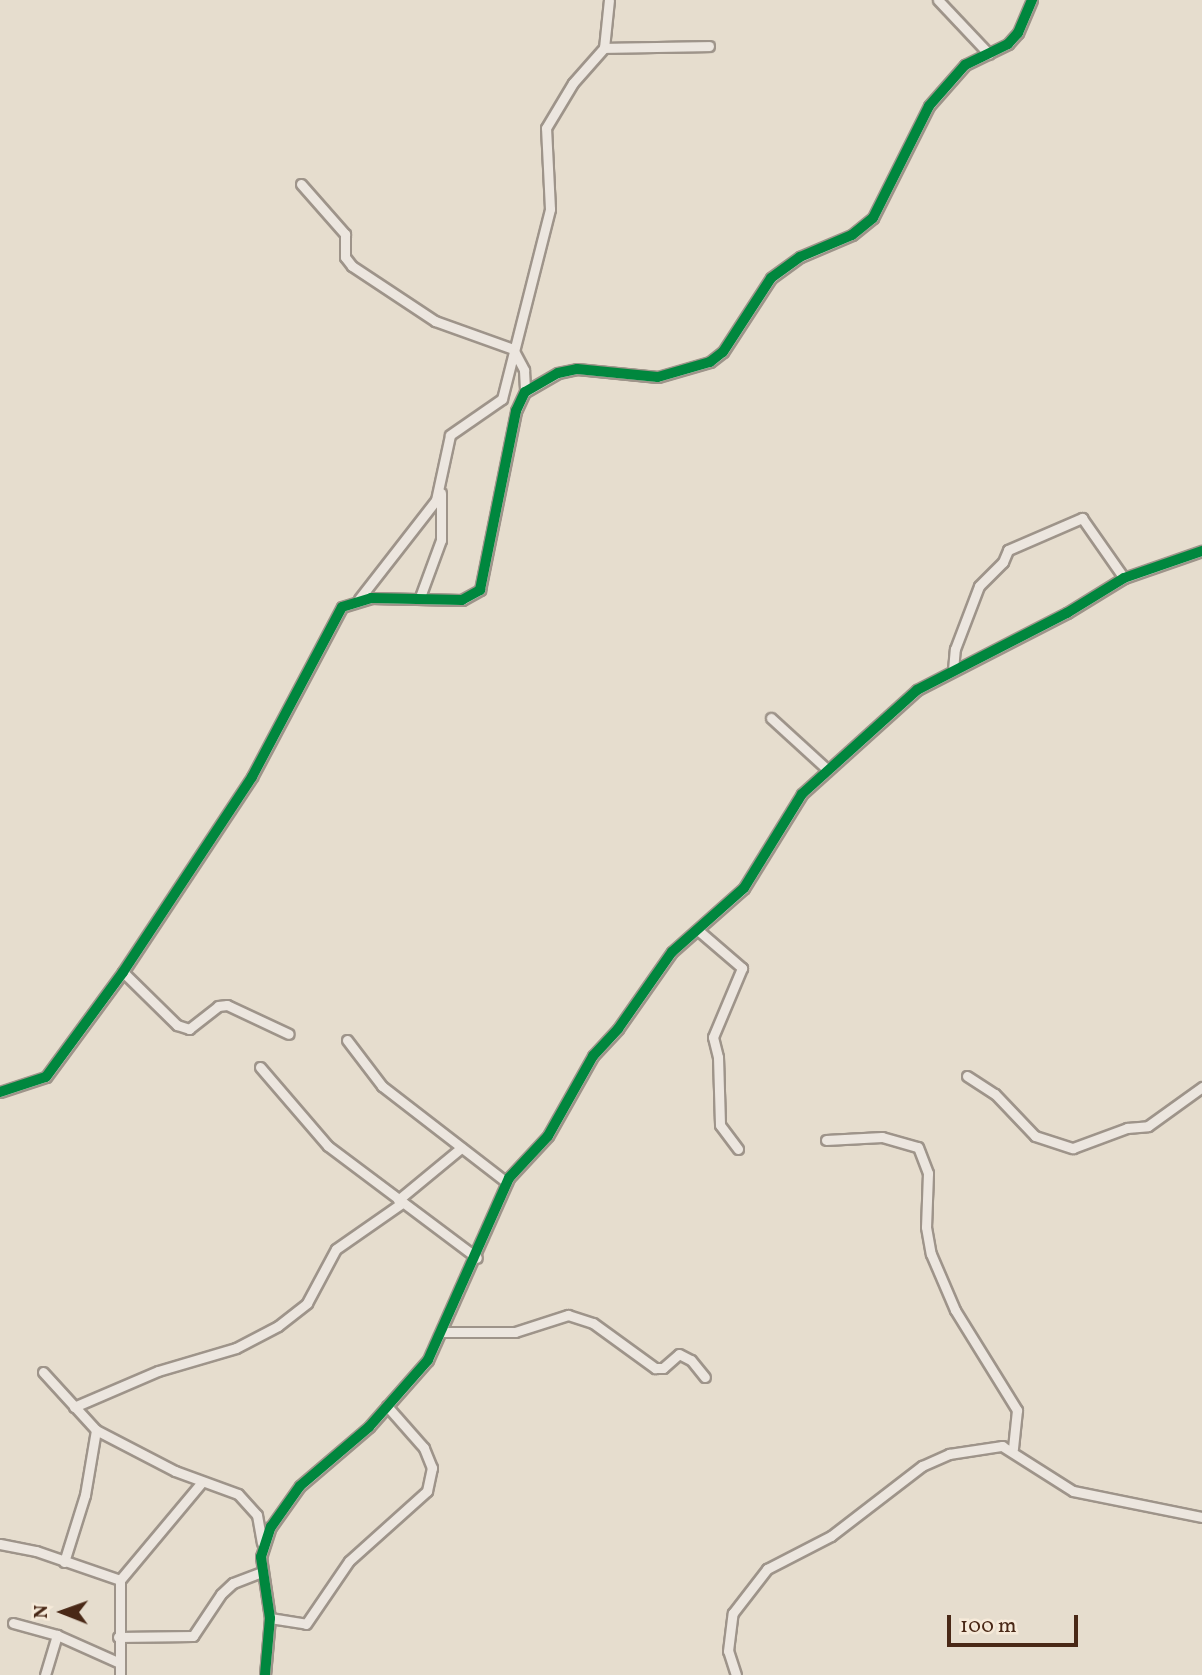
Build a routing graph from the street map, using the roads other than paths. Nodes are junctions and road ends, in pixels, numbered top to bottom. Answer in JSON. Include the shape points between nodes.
{"nodes":[{"id":1,"x":609,"y":0,"type":"edge"},
{"id":2,"x":938,"y":0,"type":"edge"},
{"id":3,"x":1032,"y":0,"type":"edge"},
{"id":4,"x":709,"y":46,"type":"dead end"},
{"id":5,"x":604,"y":48,"type":"junction"},
{"id":6,"x":989,"y":54,"type":"junction"},
{"id":7,"x":301,"y":184,"type":"dead end"},
{"id":8,"x":513,"y":349,"type":"junction"},
{"id":9,"x":525,"y":392,"type":"junction"},
{"id":10,"x":441,"y":487,"type":"junction"},
{"id":11,"x":1202,"y":551,"type":"edge"},
{"id":12,"x":1124,"y":578,"type":"junction"},
{"id":13,"x":420,"y":597,"type":"junction"},
{"id":14,"x":359,"y":599,"type":"junction"},
{"id":15,"x":953,"y":670,"type":"junction"},
{"id":16,"x":771,"y":718,"type":"dead end"},
{"id":17,"x":828,"y":770,"type":"junction"},
{"id":18,"x":699,"y":931,"type":"junction"},
{"id":19,"x":123,"y":972,"type":"junction"},
{"id":20,"x":289,"y":1034,"type":"dead end"},
{"id":21,"x":347,"y":1040,"type":"dead end"},
{"id":22,"x":260,"y":1067,"type":"dead end"},
{"id":23,"x":967,"y":1076,"type":"dead end"},
{"id":24,"x":1202,"y":1087,"type":"edge"},
{"id":25,"x":0,"y":1092,"type":"edge"},
{"id":26,"x":826,"y":1140,"type":"dead end"},
{"id":27,"x":461,"y":1148,"type":"junction"},
{"id":28,"x":738,"y":1149,"type":"dead end"},
{"id":29,"x":506,"y":1182,"type":"junction"},
{"id":30,"x":400,"y":1201,"type":"junction"},
{"id":31,"x":477,"y":1258,"type":"junction"},
{"id":32,"x":443,"y":1332,"type":"junction"},
{"id":33,"x":43,"y":1372,"type":"dead end"},
{"id":34,"x":705,"y":1377,"type":"dead end"},
{"id":35,"x":74,"y":1406,"type":"junction"},
{"id":36,"x":387,"y":1406,"type":"junction"},
{"id":37,"x":96,"y":1430,"type":"junction"},
{"id":38,"x":1013,"y":1450,"type":"junction"},
{"id":39,"x":201,"y":1483,"type":"junction"},
{"id":40,"x":1202,"y":1517,"type":"edge"},
{"id":41,"x":262,"y":1543,"type":"junction"},
{"id":42,"x":0,"y":1544,"type":"edge"},
{"id":43,"x":64,"y":1562,"type":"junction"},
{"id":44,"x":262,"y":1572,"type":"junction"},
{"id":45,"x":120,"y":1580,"type":"junction"},
{"id":46,"x":270,"y":1618,"type":"junction"},
{"id":47,"x":13,"y":1623,"type":"dead end"},
{"id":48,"x":57,"y":1636,"type":"junction"},
{"id":49,"x":118,"y":1637,"type":"junction"},
{"id":50,"x":120,"y":1663,"type":"junction"},
{"id":51,"x":46,"y":1675,"type":"edge"},
{"id":52,"x":120,"y":1675,"type":"edge"},
{"id":53,"x":265,"y":1675,"type":"edge"},
{"id":54,"x":736,"y":1675,"type":"edge"}],
"edges":[{"from":1,"to":5,"type":"street"},
{"from":2,"to":6,"type":"street"},
{"from":3,"to":6,"type":"street","via":[[1018,33]]},
{"from":4,"to":5,"type":"street"},
{"from":5,"to":8,"type":"street","via":[[566,92],[546,128],[550,209]]},
{"from":6,"to":9,"type":"street","via":[[965,65],[929,106],[873,218],[771,278],[733,338],[710,362],[658,377],[577,369],[558,373]]},
{"from":7,"to":8,"type":"street","via":[[345,234],[345,257],[352,266],[435,321]]},
{"from":8,"to":9,"type":"street","via":[[524,370]]},
{"from":8,"to":10,"type":"street","via":[[502,399],[447,440]]},
{"from":9,"to":13,"type":"street","via":[[516,411],[480,590],[462,600]]},
{"from":10,"to":13,"type":"street","via":[[440,540]]},
{"from":10,"to":14,"type":"street","via":[[423,521]]},
{"from":11,"to":12,"type":"street"},
{"from":12,"to":15,"type":"street","via":[[1067,613]]},
{"from":12,"to":15,"type":"street","via":[[1083,518],[1008,550],[1003,562],[979,586],[955,649]]},
{"from":13,"to":14,"type":"street"},
{"from":14,"to":19,"type":"street","via":[[336,614],[252,777]]},
{"from":15,"to":17,"type":"street","via":[[890,711]]},
{"from":16,"to":17,"type":"street"},
{"from":17,"to":18,"type":"street","via":[[793,807],[744,888]]},
{"from":18,"to":28,"type":"street","via":[[742,968],[713,1037],[719,1056],[720,1125]]},
{"from":18,"to":29,"type":"street","via":[[672,952],[593,1056],[548,1136]]},
{"from":19,"to":20,"type":"street","via":[[177,1025],[189,1028],[218,1006],[228,1004]]},
{"from":19,"to":25,"type":"street","via":[[46,1077]]},
{"from":21,"to":27,"type":"street","via":[[382,1086]]},
{"from":22,"to":30,"type":"street","via":[[328,1146]]},
{"from":23,"to":24,"type":"street","via":[[995,1094],[1035,1136],[1073,1148],[1127,1128],[1148,1126]]},
{"from":26,"to":38,"type":"street","via":[[882,1137],[918,1147],[928,1173],[926,1227],[931,1254],[955,1310],[1017,1410]]},
{"from":27,"to":29,"type":"street"},
{"from":27,"to":30,"type":"street"},
{"from":29,"to":31,"type":"street"},
{"from":30,"to":31,"type":"street"},
{"from":30,"to":35,"type":"street","via":[[336,1250],[307,1303],[278,1326],[236,1348],[158,1370]]},
{"from":31,"to":32,"type":"street"},
{"from":32,"to":34,"type":"street","via":[[515,1332],[568,1315],[593,1323],[655,1368],[663,1368],[679,1354]]},
{"from":32,"to":36,"type":"street","via":[[428,1360]]},
{"from":33,"to":35,"type":"street"},
{"from":35,"to":37,"type":"street"},
{"from":36,"to":41,"type":"street","via":[[300,1486]]},
{"from":36,"to":46,"type":"street","via":[[424,1448],[432,1468],[427,1491],[349,1561],[306,1624]]},
{"from":37,"to":39,"type":"street"},
{"from":37,"to":43,"type":"street","via":[[85,1495]]},
{"from":38,"to":40,"type":"street","via":[[1073,1491]]},
{"from":38,"to":54,"type":"street","via":[[983,1446],[935,1458],[852,1523],[767,1569],[733,1614],[728,1651]]},
{"from":39,"to":41,"type":"street","via":[[228,1489],[250,1504]]},
{"from":39,"to":45,"type":"street"},
{"from":41,"to":44,"type":"street"},
{"from":42,"to":43,"type":"street"},
{"from":43,"to":45,"type":"street"},
{"from":44,"to":46,"type":"street"},
{"from":44,"to":49,"type":"street","via":[[233,1583],[221,1594],[193,1636]]},
{"from":45,"to":49,"type":"street"},
{"from":46,"to":53,"type":"street"},
{"from":47,"to":48,"type":"street"},
{"from":48,"to":50,"type":"street"},
{"from":48,"to":51,"type":"street"},
{"from":49,"to":50,"type":"street"},
{"from":50,"to":52,"type":"street"}]}
